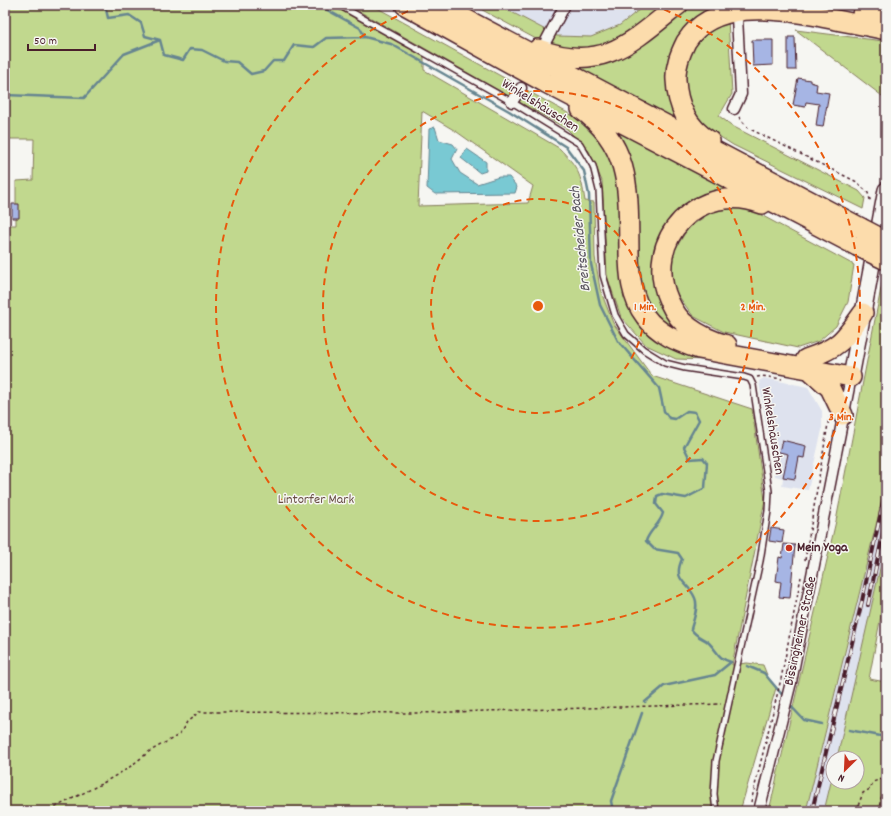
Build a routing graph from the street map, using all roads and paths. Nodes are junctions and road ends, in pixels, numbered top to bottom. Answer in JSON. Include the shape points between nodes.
{"nodes":[{"id":1,"x":339,"y":5,"type":"edge"},
{"id":2,"x":405,"y":5,"type":"edge"},
{"id":3,"x":439,"y":5,"type":"edge"},
{"id":4,"x":565,"y":5,"type":"edge"},
{"id":5,"x":678,"y":5,"type":"edge"},
{"id":6,"x":809,"y":5,"type":"edge"},
{"id":7,"x":886,"y":11,"type":"edge"},
{"id":8,"x":862,"y":15,"type":"junction"},
{"id":9,"x":737,"y":17,"type":"dead end"},
{"id":10,"x":886,"y":19,"type":"edge"},
{"id":11,"x":475,"y":25,"type":"junction"},
{"id":12,"x":886,"y":30,"type":"edge"},
{"id":13,"x":546,"y":41,"type":"dead end"},
{"id":14,"x":546,"y":83,"type":"junction"},
{"id":15,"x":521,"y":88,"type":"dead end"},
{"id":16,"x":512,"y":102,"type":"junction"},
{"id":17,"x":734,"y":109,"type":"dead end"},
{"id":18,"x":755,"y":174,"type":"junction"},
{"id":19,"x":886,"y":190,"type":"edge"},
{"id":20,"x":859,"y":237,"type":"junction"},
{"id":21,"x":886,"y":241,"type":"edge"},
{"id":22,"x":886,"y":260,"type":"edge"},
{"id":23,"x":863,"y":312,"type":"junction"},
{"id":24,"x":808,"y":364,"type":"junction"},
{"id":25,"x":852,"y":372,"type":"junction"},
{"id":26,"x":750,"y":379,"type":"junction"},
{"id":27,"x":784,"y":380,"type":"dead end"},
{"id":28,"x":843,"y":415,"type":"junction"},
{"id":29,"x":781,"y":679,"type":"dead end"},
{"id":30,"x":729,"y":704,"type":"junction"},
{"id":31,"x":886,"y":768,"type":"edge"},
{"id":32,"x":886,"y":772,"type":"edge"},
{"id":33,"x":886,"y":780,"type":"edge"},
{"id":34,"x":754,"y":808,"type":"edge"},
{"id":35,"x":20,"y":811,"type":"edge"},
{"id":36,"x":716,"y":811,"type":"edge"},
{"id":37,"x":856,"y":811,"type":"edge"},
{"id":38,"x":878,"y":811,"type":"edge"}],
"edges":[{"from":1,"to":16,"type":"lane","name":"Winkelshäuschen"},
{"from":2,"to":14,"type":"highway"},
{"from":3,"to":11,"type":"highway"},
{"from":4,"to":13,"type":"street"},
{"from":5,"to":11,"type":"highway","via":[[633,41],[613,52],[587,58],[551,54],[534,48],[487,23]]},
{"from":6,"to":8,"type":"highway"},
{"from":7,"to":8,"type":"highway"},
{"from":8,"to":10,"type":"highway"},
{"from":9,"to":17,"type":"street","via":[[741,94]]},
{"from":11,"to":18,"type":"highway"},
{"from":12,"to":18,"type":"highway","via":[[783,9],[753,6],[717,13],[689,36],[675,71],[677,94],[689,123],[702,136],[748,162]]},
{"from":14,"to":20,"type":"highway"},
{"from":14,"to":24,"type":"highway","via":[[591,117],[618,154],[625,173],[628,194],[629,271],[635,296],[644,316],[659,331],[699,349]]},
{"from":15,"to":16,"type":"street"},
{"from":16,"to":26,"type":"lane","name":"Winkelshäuschen","via":[[580,144],[593,166],[599,190],[603,275],[615,315],[626,334],[644,350],[665,363]]},
{"from":18,"to":20,"type":"highway"},
{"from":19,"to":23,"type":"street","name":"Bissingheimer Straße"},
{"from":20,"to":21,"type":"highway","bridge":true},
{"from":20,"to":22,"type":"highway","bridge":true},
{"from":20,"to":24,"type":"highway","via":[[831,239],[750,199],[728,198],[710,202],[693,211],[679,222],[668,239],[662,260],[662,286],[672,309],[687,326],[709,339],[731,346]]},
{"from":23,"to":24,"type":"highway","via":[[839,344]]},
{"from":23,"to":25,"type":"street","name":"Bissingheimer Straße"},
{"from":24,"to":25,"type":"highway"},
{"from":24,"to":28,"type":"highway","via":[[830,388]]},
{"from":25,"to":28,"type":"street","name":"Bissingheimer Straße"},
{"from":26,"to":27,"type":"path","via":[[762,376]]},
{"from":26,"to":30,"type":"lane","name":"Winkelshäuschen","via":[[757,401],[769,490],[768,511],[760,561]]},
{"from":28,"to":34,"type":"street","name":"Bissingheimer Straße","via":[[784,709]]},
{"from":29,"to":34,"type":"path"},
{"from":30,"to":35,"type":"path","via":[[419,713],[199,712],[187,722],[179,735],[103,783],[50,810]]},
{"from":30,"to":36,"type":"lane","name":"Winkelshäuschen","via":[[716,761]]},
{"from":31,"to":32,"type":"path"},
{"from":31,"to":37,"type":"path","via":[[881,779],[873,782],[870,789],[863,793]]},
{"from":33,"to":38,"type":"path"}]}
